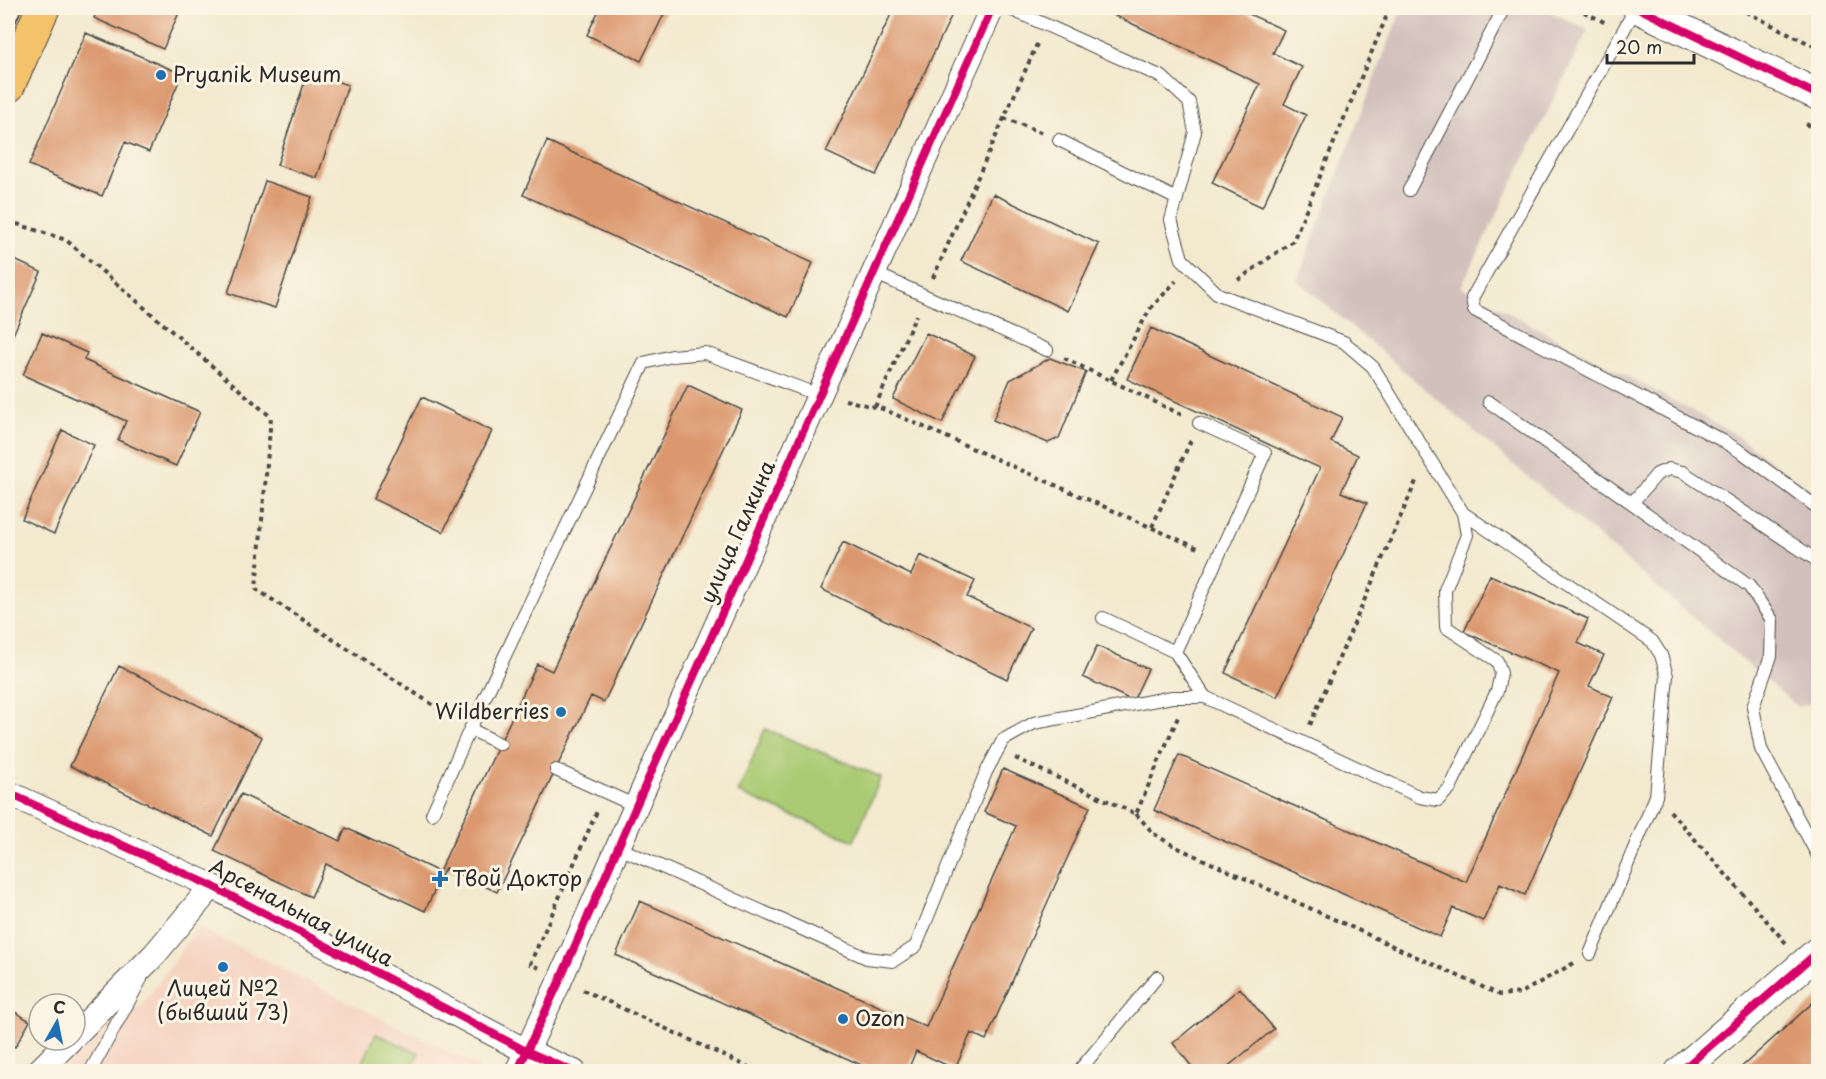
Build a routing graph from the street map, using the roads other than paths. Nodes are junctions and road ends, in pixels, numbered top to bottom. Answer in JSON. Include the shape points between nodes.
{"nodes":[{"id":1,"x":43,"y":8,"type":"edge"},
{"id":2,"x":992,"y":8,"type":"edge"},
{"id":3,"x":1008,"y":8,"type":"edge"},
{"id":4,"x":1504,"y":8,"type":"edge"},
{"id":5,"x":1637,"y":8,"type":"edge"},
{"id":6,"x":8,"y":86,"type":"edge"},
{"id":7,"x":1818,"y":95,"type":"edge"},
{"id":8,"x":1059,"y":140,"type":"road end"},
{"id":9,"x":1409,"y":190,"type":"dead end"},
{"id":10,"x":1176,"y":199,"type":"junction"},
{"id":11,"x":874,"y":273,"type":"junction"},
{"id":12,"x":1047,"y":350,"type":"road end"},
{"id":13,"x":819,"y":395,"type":"junction"},
{"id":14,"x":1489,"y":402,"type":"dead end"},
{"id":15,"x":1199,"y":423,"type":"road end"},
{"id":16,"x":1632,"y":504,"type":"junction"},
{"id":17,"x":1818,"y":508,"type":"edge"},
{"id":18,"x":1463,"y":513,"type":"junction"},
{"id":19,"x":1818,"y":561,"type":"edge"},
{"id":20,"x":1103,"y":618,"type":"dead end"},
{"id":21,"x":1175,"y":652,"type":"junction"},
{"id":22,"x":1205,"y":697,"type":"junction"},
{"id":23,"x":470,"y":729,"type":"junction"},
{"id":24,"x":500,"y":744,"type":"dead end"},
{"id":25,"x":556,"y":770,"type":"dead end"},
{"id":26,"x":8,"y":793,"type":"edge"},
{"id":27,"x":636,"y":806,"type":"junction"},
{"id":28,"x":432,"y":814,"type":"dead end"},
{"id":29,"x":617,"y":847,"type":"junction"},
{"id":30,"x":1818,"y":856,"type":"edge"},
{"id":31,"x":212,"y":886,"type":"junction"},
{"id":32,"x":1590,"y":954,"type":"road end"},
{"id":33,"x":154,"y":955,"type":"junction"},
{"id":34,"x":1811,"y":958,"type":"edge"},
{"id":35,"x":1157,"y":977,"type":"dead end"},
{"id":36,"x":87,"y":1023,"type":"edge"},
{"id":37,"x":58,"y":1052,"type":"edge"},
{"id":38,"x":521,"y":1061,"type":"edge"},
{"id":39,"x":38,"y":1071,"type":"edge"},
{"id":40,"x":90,"y":1071,"type":"edge"},
{"id":41,"x":574,"y":1071,"type":"edge"},
{"id":42,"x":1078,"y":1071,"type":"edge"},
{"id":43,"x":1680,"y":1071,"type":"edge"}],
"edges":[{"from":1,"to":6,"type":"main road"},
{"from":2,"to":11,"type":"street","name":"улица Галкина"},
{"from":3,"to":10,"type":"lane","via":[[1162,77],[1189,102],[1195,132]]},
{"from":4,"to":9,"type":"lane"},
{"from":5,"to":7,"type":"street"},
{"from":5,"to":17,"type":"lane","via":[[1472,298],[1474,310],[1723,441]]},
{"from":8,"to":10,"type":"lane"},
{"from":10,"to":18,"type":"lane","via":[[1171,220],[1182,260],[1218,294],[1344,342],[1373,367]]},
{"from":11,"to":12,"type":"lane"},
{"from":11,"to":13,"type":"street","name":"улица Галкина"},
{"from":13,"to":23,"type":"lane","via":[[705,353],[644,363]]},
{"from":13,"to":27,"type":"street","name":"улица Галкина"},
{"from":14,"to":16,"type":"lane"},
{"from":15,"to":21,"type":"lane","via":[[1265,453]]},
{"from":16,"to":19,"type":"lane","via":[[1657,474],[1669,469],[1683,472]]},
{"from":16,"to":30,"type":"lane","via":[[1749,586],[1772,620],[1771,656],[1753,707],[1761,749]]},
{"from":18,"to":22,"type":"lane","via":[[1467,536],[1445,590],[1446,627],[1497,661],[1501,673],[1497,691],[1450,788],[1438,800],[1420,797]]},
{"from":18,"to":32,"type":"lane","via":[[1652,641],[1661,655],[1667,676],[1656,796]]},
{"from":20,"to":21,"type":"lane"},
{"from":21,"to":22,"type":"lane"},
{"from":22,"to":29,"type":"lane","via":[[1172,697],[1034,723],[1004,741],[986,772],[916,946],[893,961],[857,954]]},
{"from":23,"to":24,"type":"lane"},
{"from":23,"to":28,"type":"lane"},
{"from":25,"to":27,"type":"lane"},
{"from":26,"to":31,"type":"street","name":"Арсенальная улица"},
{"from":27,"to":29,"type":"street","name":"улица Галкина"},
{"from":29,"to":38,"type":"street","name":"улица Галкина"},
{"from":31,"to":33,"type":"street"},
{"from":31,"to":38,"type":"street","name":"Арсенальная улица"},
{"from":33,"to":36,"type":"street"},
{"from":33,"to":40,"type":"lane"},
{"from":34,"to":43,"type":"street"},
{"from":35,"to":42,"type":"lane"},
{"from":37,"to":39,"type":"street"},
{"from":38,"to":41,"type":"street","name":"Арсенальная улица"}]}
